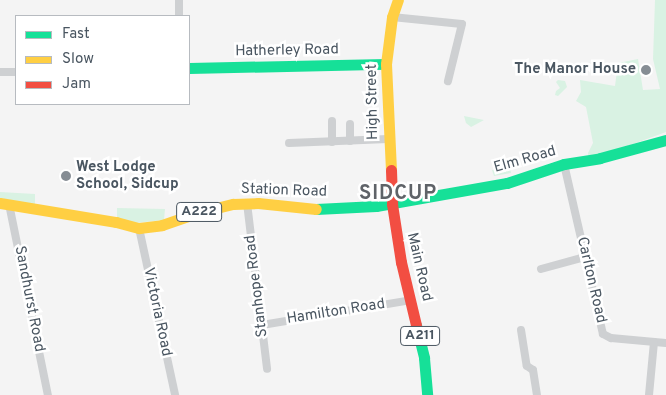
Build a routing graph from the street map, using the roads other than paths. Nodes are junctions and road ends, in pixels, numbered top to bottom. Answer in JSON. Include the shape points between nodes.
{"nodes":[{"id":1,"x":179,"y":0,"type":"edge"},
{"id":2,"x":398,"y":0,"type":"edge"},
{"id":3,"x":179,"y":15,"type":"edge"},
{"id":4,"x":392,"y":17,"type":"junction"},
{"id":5,"x":386,"y":64,"type":"junction"},
{"id":6,"x":190,"y":68,"type":"edge"},
{"id":7,"x":0,"y":72,"type":"edge"},
{"id":8,"x":15,"y":72,"type":"edge"},
{"id":9,"x":448,"y":81,"type":"dead end"},
{"id":10,"x":332,"y":121,"type":"dead end"},
{"id":11,"x":350,"y":124,"type":"dead end"},
{"id":12,"x":388,"y":139,"type":"junction"},
{"id":13,"x":666,"y":140,"type":"edge"},
{"id":14,"x":350,"y":141,"type":"junction"},
{"id":15,"x":332,"y":142,"type":"junction"},
{"id":16,"x":288,"y":143,"type":"dead end"},
{"id":17,"x":564,"y":164,"type":"junction"},
{"id":18,"x":5,"y":203,"type":"edge"},
{"id":19,"x":247,"y":203,"type":"junction"},
{"id":20,"x":392,"y":204,"type":"junction"},
{"id":21,"x":139,"y":228,"type":"junction"},
{"id":22,"x":585,"y":257,"type":"junction"},
{"id":23,"x":541,"y":269,"type":"dead end"},
{"id":24,"x":411,"y":300,"type":"junction"},
{"id":25,"x":262,"y":324,"type":"junction"},
{"id":26,"x":521,"y":330,"type":"dead end"},
{"id":27,"x":654,"y":342,"type":"junction"},
{"id":28,"x":666,"y":343,"type":"edge"},
{"id":29,"x":267,"y":369,"type":"dead end"},
{"id":30,"x":48,"y":395,"type":"edge"},
{"id":31,"x":175,"y":395,"type":"edge"},
{"id":32,"x":427,"y":395,"type":"edge"},
{"id":33,"x":537,"y":395,"type":"edge"},
{"id":34,"x":649,"y":395,"type":"edge"}],
"edges":[{"from":1,"to":3,"type":"street"},
{"from":2,"to":4,"type":"main road","name":"High Street","number":"A211"},
{"from":4,"to":5,"type":"main road","name":"High Street","number":"A211"},
{"from":4,"to":9,"type":"street","via":[[462,24]]},
{"from":5,"to":6,"type":"main road","name":"Hatherley Road"},
{"from":5,"to":12,"type":"main road","name":"High Street","number":"A211"},
{"from":7,"to":8,"type":"street"},
{"from":10,"to":15,"type":"street"},
{"from":11,"to":14,"type":"street"},
{"from":12,"to":14,"type":"street"},
{"from":12,"to":20,"type":"main road","name":"High Street","number":"A211"},
{"from":13,"to":17,"type":"main road","name":"Elm Road","number":"A222"},
{"from":14,"to":15,"type":"street"},
{"from":15,"to":16,"type":"street"},
{"from":17,"to":20,"type":"main road","name":"Elm Road","number":"A222","via":[[507,183]]},
{"from":17,"to":22,"type":"street","name":"Carlton Road"},
{"from":18,"to":21,"type":"main road","name":"Station Road","number":"A222"},
{"from":18,"to":30,"type":"street","name":"Sandhurst Road"},
{"from":19,"to":20,"type":"main road","name":"Station Road","number":"A222","via":[[307,209]]},
{"from":19,"to":21,"type":"main road","name":"Station Road","number":"A222","via":[[217,207],[162,225]]},
{"from":19,"to":25,"type":"street","name":"Stanhope Road"},
{"from":20,"to":24,"type":"main road","name":"Main Road","number":"A211"},
{"from":21,"to":31,"type":"street","name":"Victoria Road"},
{"from":22,"to":23,"type":"street"},
{"from":22,"to":27,"type":"street","name":"Carlton Road","via":[[603,334],[610,338]]},
{"from":24,"to":25,"type":"street","name":"Hamilton Road"},
{"from":24,"to":32,"type":"main road","name":"Main Road","number":"A211","via":[[424,358]]},
{"from":25,"to":29,"type":"street","name":"Stanhope Road"},
{"from":26,"to":33,"type":"street","via":[[527,366],[533,370]]},
{"from":27,"to":28,"type":"street","name":"Carlton Road"},
{"from":27,"to":34,"type":"street"}]}
